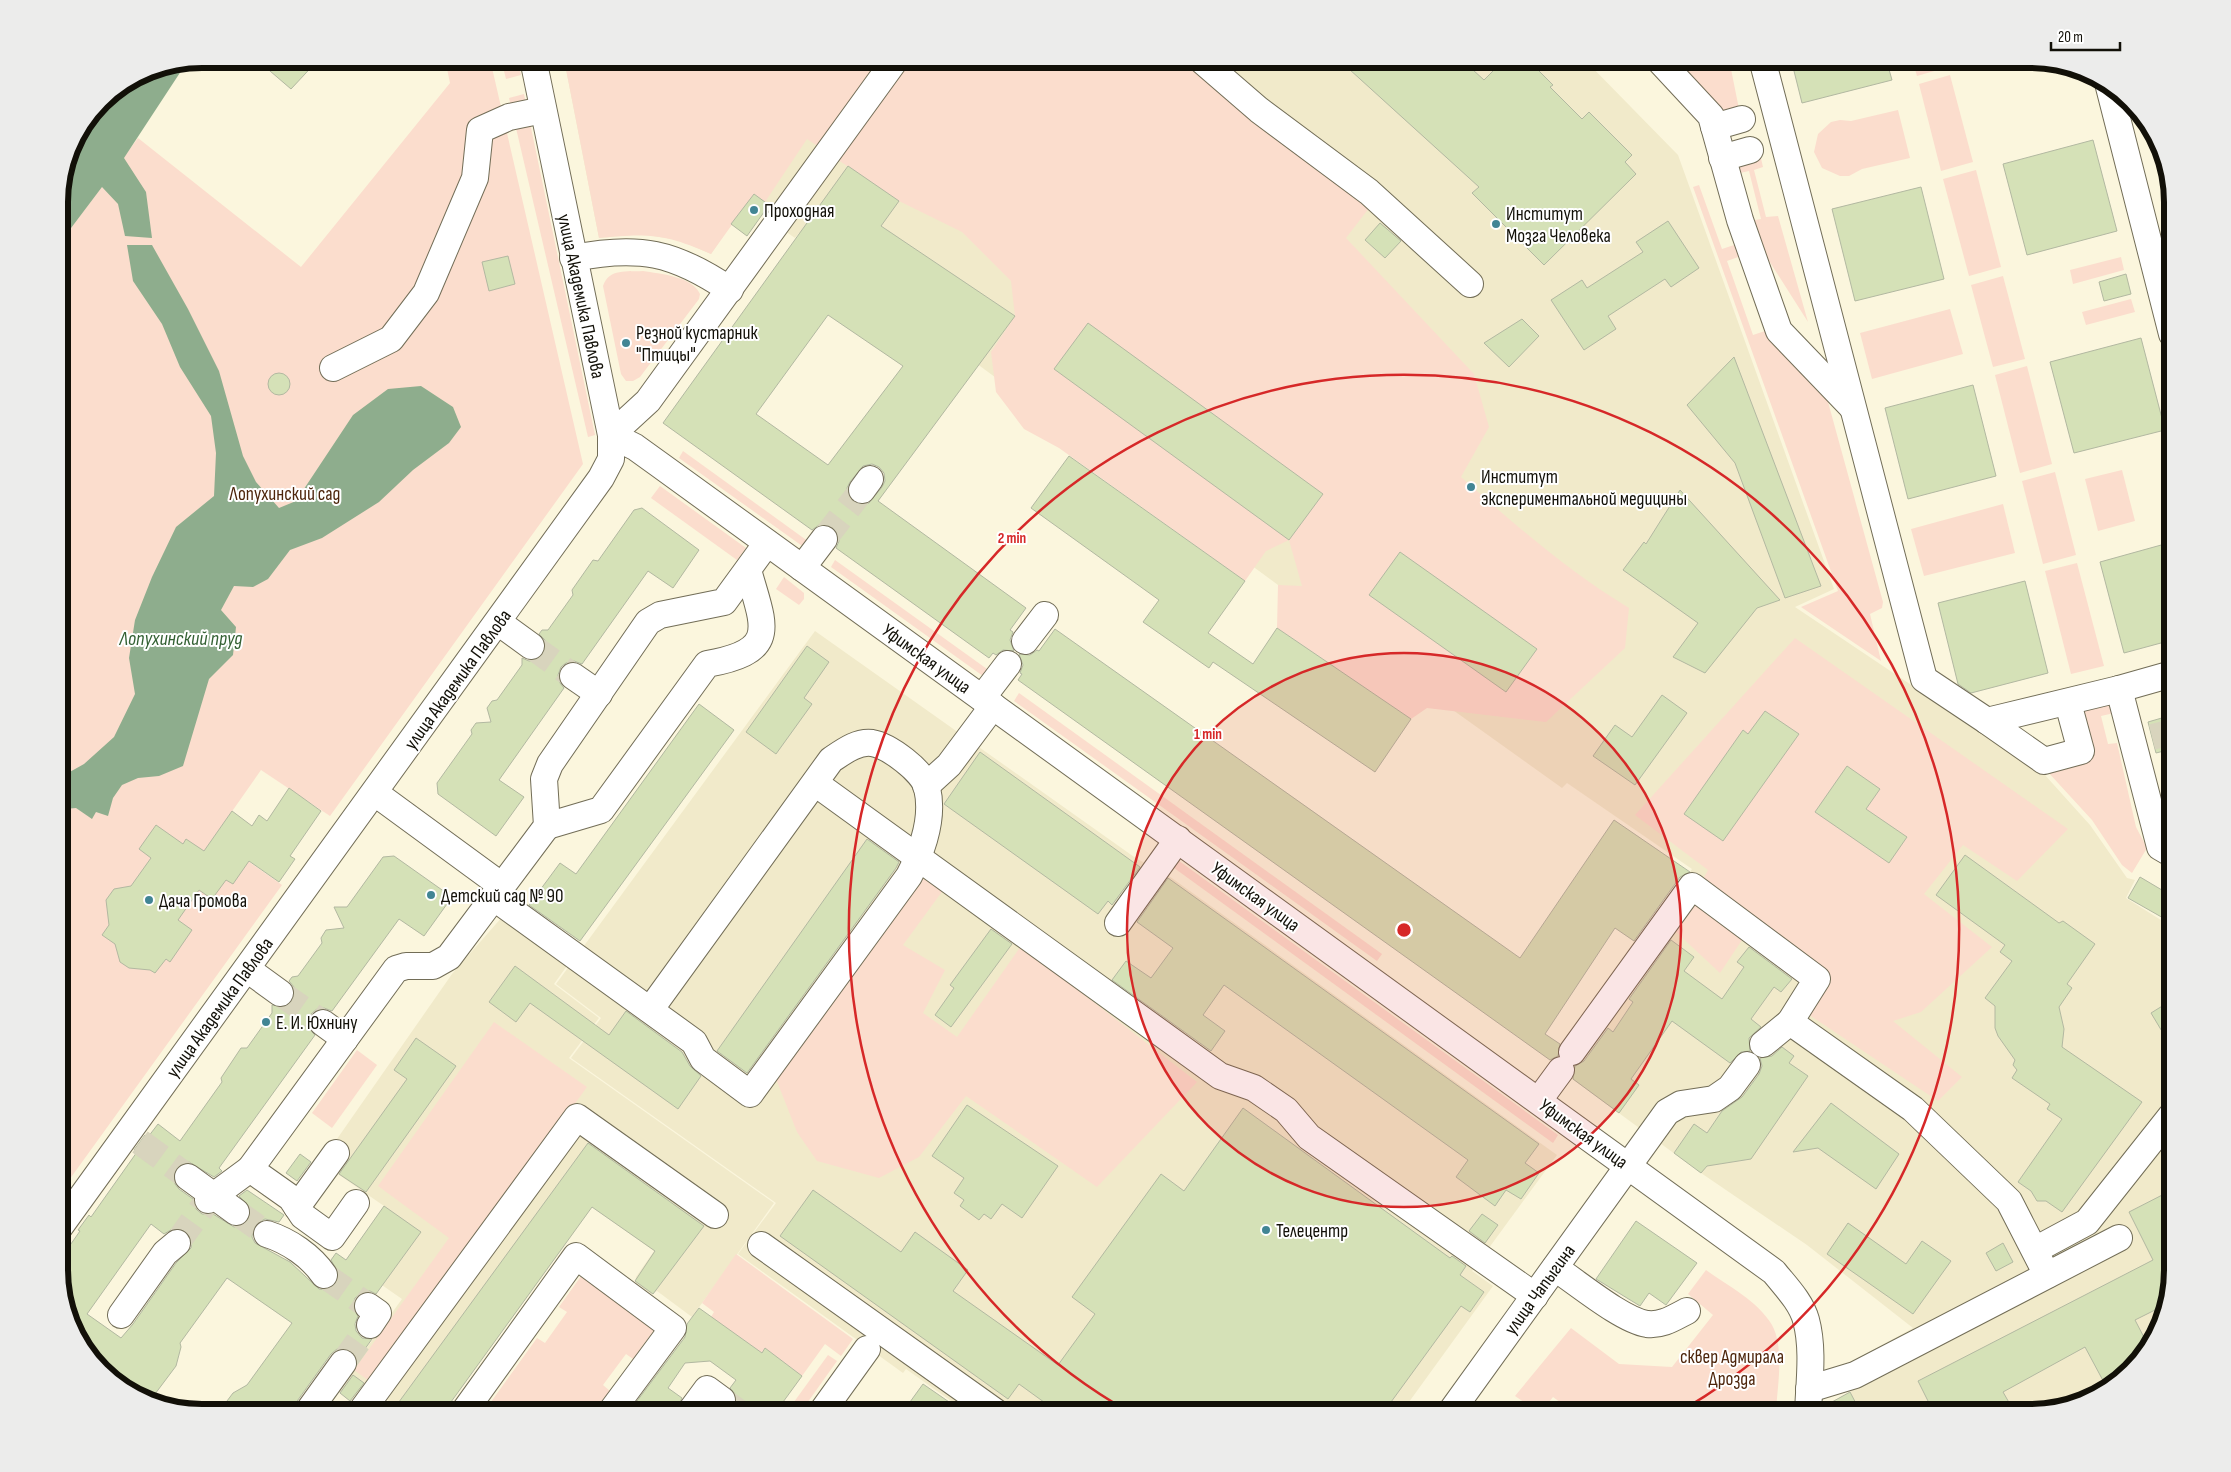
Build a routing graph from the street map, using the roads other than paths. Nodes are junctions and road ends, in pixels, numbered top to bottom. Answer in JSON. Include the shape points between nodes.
{"nodes":[{"id":1,"x":1210,"y":67,"type":"edge"},
{"id":2,"x":1666,"y":67,"type":"edge"},
{"id":3,"x":1764,"y":67,"type":"edge"},
{"id":4,"x":535,"y":68,"type":"edge"},
{"id":5,"x":890,"y":68,"type":"edge"},
{"id":6,"x":2112,"y":96,"type":"edge"},
{"id":7,"x":543,"y":110,"type":"junction"},
{"id":8,"x":1742,"y":119,"type":"dead end"},
{"id":9,"x":1714,"y":126,"type":"junction"},
{"id":10,"x":1750,"y":150,"type":"dead end"},
{"id":11,"x":1722,"y":158,"type":"junction"},
{"id":12,"x":573,"y":258,"type":"junction"},
{"id":13,"x":1470,"y":284,"type":"dead end"},
{"id":14,"x":730,"y":290,"type":"junction"},
{"id":15,"x":2164,"y":302,"type":"edge"},
{"id":16,"x":332,"y":368,"type":"dead end"},
{"id":17,"x":1853,"y":409,"type":"junction"},
{"id":18,"x":612,"y":435,"type":"junction"},
{"id":19,"x":824,"y":539,"type":"tunnel mouth"},
{"id":20,"x":767,"y":543,"type":"junction"},
{"id":21,"x":802,"y":568,"type":"junction"},
{"id":22,"x":748,"y":570,"type":"junction"},
{"id":23,"x":1045,"y":615,"type":"dead end"},
{"id":24,"x":498,"y":622,"type":"junction"},
{"id":25,"x":1025,"y":641,"type":"dead end"},
{"id":26,"x":531,"y":646,"type":"tunnel mouth"},
{"id":27,"x":1008,"y":664,"type":"dead end"},
{"id":28,"x":573,"y":676,"type":"tunnel mouth"},
{"id":29,"x":2164,"y":676,"type":"edge"},
{"id":30,"x":2119,"y":689,"type":"junction"},
{"id":31,"x":599,"y":694,"type":"junction"},
{"id":32,"x":988,"y":702,"type":"junction"},
{"id":33,"x":2068,"y":702,"type":"junction"},
{"id":34,"x":1987,"y":721,"type":"junction"},
{"id":35,"x":815,"y":783,"type":"junction"},
{"id":36,"x":926,"y":786,"type":"junction"},
{"id":37,"x":375,"y":793,"type":"junction"},
{"id":38,"x":547,"y":826,"type":"junction"},
{"id":39,"x":1178,"y":840,"type":"junction"},
{"id":40,"x":2164,"y":849,"type":"edge"},
{"id":41,"x":919,"y":858,"type":"junction"},
{"id":42,"x":497,"y":892,"type":"junction"},
{"id":43,"x":1118,"y":923,"type":"dead end"},
{"id":44,"x":247,"y":969,"type":"junction"},
{"id":45,"x":280,"y":993,"type":"tunnel mouth"},
{"id":46,"x":650,"y":1010,"type":"junction"},
{"id":47,"x":1790,"y":1022,"type":"junction"},
{"id":48,"x":323,"y":1023,"type":"tunnel mouth"},
{"id":49,"x":345,"y":1039,"type":"junction"},
{"id":50,"x":1763,"y":1044,"type":"dead end"},
{"id":51,"x":1747,"y":1065,"type":"dead end"},
{"id":52,"x":1539,"y":1100,"type":"junction"},
{"id":53,"x":2164,"y":1125,"type":"edge"},
{"id":54,"x":336,"y":1153,"type":"dead end"},
{"id":55,"x":1629,"y":1166,"type":"junction"},
{"id":56,"x":250,"y":1169,"type":"junction"},
{"id":57,"x":188,"y":1177,"type":"tunnel mouth"},
{"id":58,"x":211,"y":1198,"type":"junction"},
{"id":59,"x":356,"y":1203,"type":"dead end"},
{"id":60,"x":297,"y":1207,"type":"junction"},
{"id":61,"x":236,"y":1212,"type":"tunnel mouth"},
{"id":62,"x":715,"y":1215,"type":"dead end"},
{"id":63,"x":68,"y":1217,"type":"edge"},
{"id":64,"x":267,"y":1234,"type":"tunnel mouth"},
{"id":65,"x":332,"y":1237,"type":"junction"},
{"id":66,"x":2119,"y":1238,"type":"dead end"},
{"id":67,"x":178,"y":1243,"type":"tunnel mouth"},
{"id":68,"x":761,"y":1246,"type":"dead end"},
{"id":69,"x":2035,"y":1250,"type":"junction"},
{"id":70,"x":1555,"y":1268,"type":"junction"},
{"id":71,"x":2047,"y":1275,"type":"junction"},
{"id":72,"x":1535,"y":1296,"type":"junction"},
{"id":73,"x":1687,"y":1311,"type":"dead end"},
{"id":74,"x":121,"y":1315,"type":"dead end"},
{"id":75,"x":867,"y":1349,"type":"dead end"},
{"id":76,"x":343,"y":1363,"type":"tunnel mouth"},
{"id":77,"x":324,"y":1390,"type":"junction"},
{"id":78,"x":722,"y":1400,"type":"tunnel mouth"},
{"id":79,"x":1809,"y":1401,"type":"edge"},
{"id":80,"x":314,"y":1404,"type":"edge"},
{"id":81,"x":345,"y":1404,"type":"edge"},
{"id":82,"x":365,"y":1404,"type":"edge"},
{"id":83,"x":469,"y":1404,"type":"edge"},
{"id":84,"x":617,"y":1404,"type":"edge"},
{"id":85,"x":696,"y":1404,"type":"edge"},
{"id":86,"x":827,"y":1404,"type":"edge"},
{"id":87,"x":984,"y":1404,"type":"edge"},
{"id":88,"x":1457,"y":1404,"type":"edge"}],
"edges":[{"from":1,"to":13,"type":"street","via":[[1259,110],[1369,192]]},
{"from":2,"to":9,"type":"street","via":[[1711,116]]},
{"from":3,"to":17,"type":"street"},
{"from":4,"to":7,"type":"street","name":"улица Академика Павлова"},
{"from":5,"to":14,"type":"street"},
{"from":6,"to":15,"type":"street"},
{"from":7,"to":12,"type":"street","name":"улица Академика Павлова"},
{"from":7,"to":16,"type":"street","via":[[509,117],[480,130],[475,178],[426,293],[391,339]]},
{"from":8,"to":9,"type":"street"},
{"from":9,"to":11,"type":"street"},
{"from":10,"to":11,"type":"street"},
{"from":11,"to":17,"type":"street","via":[[1779,331]]},
{"from":12,"to":14,"type":"street","via":[[615,252],[670,257],[697,268]]},
{"from":12,"to":18,"type":"street","name":"улица Академика Павлова"},
{"from":14,"to":18,"type":"street","via":[[648,401]]},
{"from":17,"to":34,"type":"street","via":[[1924,679]]},
{"from":18,"to":20,"type":"street","name":"Уфимская улица","via":[[635,447]]},
{"from":18,"to":24,"type":"street","name":"улица Академика Павлова","via":[[611,459],[601,478]]},
{"from":19,"to":21,"type":"street"},
{"from":20,"to":21,"type":"street","name":"Уфимская улица"},
{"from":20,"to":22,"type":"street"},
{"from":21,"to":32,"type":"street","name":"Уфимская улица"},
{"from":22,"to":31,"type":"street","via":[[724,602],[660,615],[648,622]]},
{"from":22,"to":38,"type":"street","via":[[763,627],[757,643],[744,656],[707,664],[601,810]]},
{"from":23,"to":25,"type":"street"},
{"from":24,"to":26,"type":"street"},
{"from":24,"to":37,"type":"street","name":"улица Академика Павлова"},
{"from":27,"to":32,"type":"street"},
{"from":28,"to":31,"type":"street"},
{"from":29,"to":30,"type":"street"},
{"from":30,"to":33,"type":"street"},
{"from":30,"to":40,"type":"street","via":[[2142,740],[2160,847]]},
{"from":31,"to":38,"type":"street","via":[[550,764],[544,779]]},
{"from":32,"to":36,"type":"street","via":[[949,765]]},
{"from":32,"to":39,"type":"street","name":"Уфимская улица"},
{"from":33,"to":34,"type":"street"},
{"from":33,"to":34,"type":"street","via":[[2081,751],[2044,761]]},
{"from":35,"to":36,"type":"street","via":[[831,760],[850,747],[872,743],[893,752],[912,767]]},
{"from":35,"to":41,"type":"street"},
{"from":35,"to":46,"type":"street"},
{"from":36,"to":41,"type":"street","via":[[930,808]]},
{"from":37,"to":42,"type":"street"},
{"from":37,"to":44,"type":"street","name":"улица Академика Павлова"},
{"from":38,"to":42,"type":"street"},
{"from":39,"to":43,"type":"street"},
{"from":39,"to":52,"type":"street","name":"Уфимская улица"},
{"from":41,"to":46,"type":"street","via":[[750,1094],[703,1058],[694,1042]]},
{"from":41,"to":72,"type":"street","via":[[1220,1076],[1254,1088],[1286,1110],[1309,1137]]},
{"from":42,"to":46,"type":"street"},
{"from":42,"to":49,"type":"street","via":[[450,956],[433,966],[406,966],[396,970]]},
{"from":44,"to":45,"type":"street"},
{"from":44,"to":63,"type":"street","name":"улица Академика Павлова","via":[[134,1138]]},
{"from":47,"to":50,"type":"street"},
{"from":47,"to":52,"type":"street","via":[[1817,979],[1692,886]]},
{"from":47,"to":69,"type":"street","via":[[1913,1109],[2009,1201]]},
{"from":48,"to":49,"type":"street"},
{"from":49,"to":56,"type":"street"},
{"from":51,"to":55,"type":"street","name":"улица Чапыгина","via":[[1730,1088],[1714,1100],[1681,1104],[1667,1112]]},
{"from":52,"to":55,"type":"street","name":"Уфимская улица"},
{"from":53,"to":69,"type":"street","via":[[2087,1222]]},
{"from":54,"to":60,"type":"street"},
{"from":55,"to":70,"type":"street","name":"улица Чапыгина"},
{"from":55,"to":79,"type":"street","name":"Уфимская улица","via":[[1774,1272],[1794,1296],[1806,1320],[1810,1347]]},
{"from":56,"to":58,"type":"street"},
{"from":56,"to":60,"type":"street","via":[[291,1198]]},
{"from":57,"to":58,"type":"street"},
{"from":58,"to":61,"type":"street"},
{"from":59,"to":65,"type":"street"},
{"from":60,"to":65,"type":"street","via":[[303,1216]]},
{"from":62,"to":82,"type":"street","via":[[578,1117]]},
{"from":64,"to":65,"type":"street","via":[[279,1238],[319,1268]]},
{"from":66,"to":71,"type":"street"},
{"from":67,"to":74,"type":"street","via":[[165,1253]]},
{"from":68,"to":87,"type":"street"},
{"from":69,"to":71,"type":"street"},
{"from":70,"to":72,"type":"street","name":"улица Чапыгина"},
{"from":70,"to":73,"type":"street","via":[[1631,1319],[1649,1324],[1667,1322]]},
{"from":71,"to":79,"type":"street"},
{"from":72,"to":88,"type":"street","name":"улица Чапыгина"},
{"from":75,"to":86,"type":"street"},
{"from":76,"to":77,"type":"street"},
{"from":77,"to":80,"type":"street"},
{"from":77,"to":81,"type":"street"},
{"from":78,"to":85,"type":"street","via":[[707,1389]]},
{"from":83,"to":84,"type":"street","via":[[576,1256],[673,1328]]}]}
